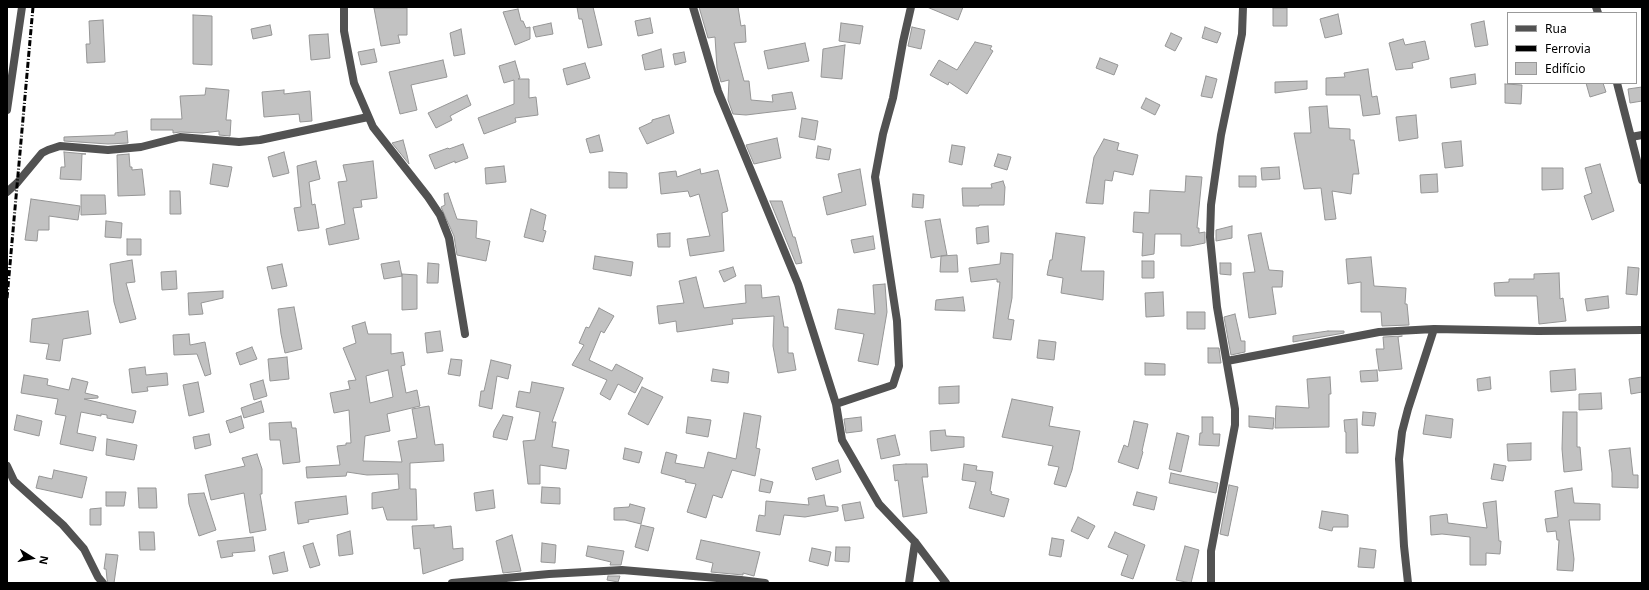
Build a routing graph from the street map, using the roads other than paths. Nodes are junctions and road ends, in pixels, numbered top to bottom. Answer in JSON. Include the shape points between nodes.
{"nodes":[{"id":1,"x":22,"y":7,"type":"edge"},
{"id":2,"x":344,"y":7,"type":"edge"},
{"id":3,"x":693,"y":7,"type":"edge"},
{"id":4,"x":911,"y":7,"type":"edge"},
{"id":5,"x":1243,"y":7,"type":"edge"},
{"id":6,"x":1617,"y":84,"type":"edge"},
{"id":7,"x":7,"y":110,"type":"edge"},
{"id":8,"x":368,"y":117,"type":"junction"},
{"id":9,"x":1642,"y":135,"type":"edge"},
{"id":10,"x":1631,"y":137,"type":"junction"},
{"id":11,"x":1642,"y":180,"type":"edge"},
{"id":12,"x":7,"y":192,"type":"edge"},
{"id":13,"x":1434,"y":328,"type":"junction"},
{"id":14,"x":1642,"y":330,"type":"edge"},
{"id":15,"x":465,"y":334,"type":"dead end"},
{"id":16,"x":1227,"y":361,"type":"junction"},
{"id":17,"x":836,"y":404,"type":"junction"},
{"id":18,"x":7,"y":466,"type":"edge"},
{"id":19,"x":915,"y":542,"type":"junction"},
{"id":20,"x":741,"y":581,"type":"edge"},
{"id":21,"x":470,"y":582,"type":"edge"},
{"id":22,"x":103,"y":583,"type":"edge"},
{"id":23,"x":452,"y":583,"type":"edge"},
{"id":24,"x":765,"y":583,"type":"edge"},
{"id":25,"x":910,"y":583,"type":"edge"},
{"id":26,"x":946,"y":583,"type":"edge"},
{"id":27,"x":1211,"y":583,"type":"edge"},
{"id":28,"x":1408,"y":583,"type":"edge"}],
"edges":[{"from":1,"to":7,"type":"street"},
{"from":2,"to":8,"type":"street","via":[[344,31],[354,83]]},
{"from":3,"to":17,"type":"street","via":[[718,91],[798,284]]},
{"from":4,"to":17,"type":"street","via":[[894,98],[883,134],[875,177],[897,321],[900,366],[893,386]]},
{"from":5,"to":16,"type":"street","via":[[1242,34],[1211,205],[1210,237],[1216,299]]},
{"from":6,"to":10,"type":"street"},
{"from":8,"to":12,"type":"street","via":[[260,140],[239,142],[180,137],[142,146],[108,150],[60,146],[42,154]]},
{"from":8,"to":15,"type":"street","via":[[372,127],[440,215],[449,238]]},
{"from":9,"to":10,"type":"street"},
{"from":10,"to":11,"type":"street"},
{"from":13,"to":14,"type":"street"},
{"from":13,"to":16,"type":"street","via":[[1379,332]]},
{"from":13,"to":28,"type":"street","via":[[1408,409],[1399,459]]},
{"from":16,"to":27,"type":"street","via":[[1235,425],[1211,551]]},
{"from":17,"to":19,"type":"street","via":[[842,440],[852,459],[879,504]]},
{"from":18,"to":22,"type":"street","via":[[14,480],[63,525],[84,549]]},
{"from":19,"to":25,"type":"street"},
{"from":19,"to":26,"type":"street"},
{"from":20,"to":21,"type":"street","via":[[622,570]]},
{"from":20,"to":24,"type":"street"},
{"from":21,"to":23,"type":"street"}]}
